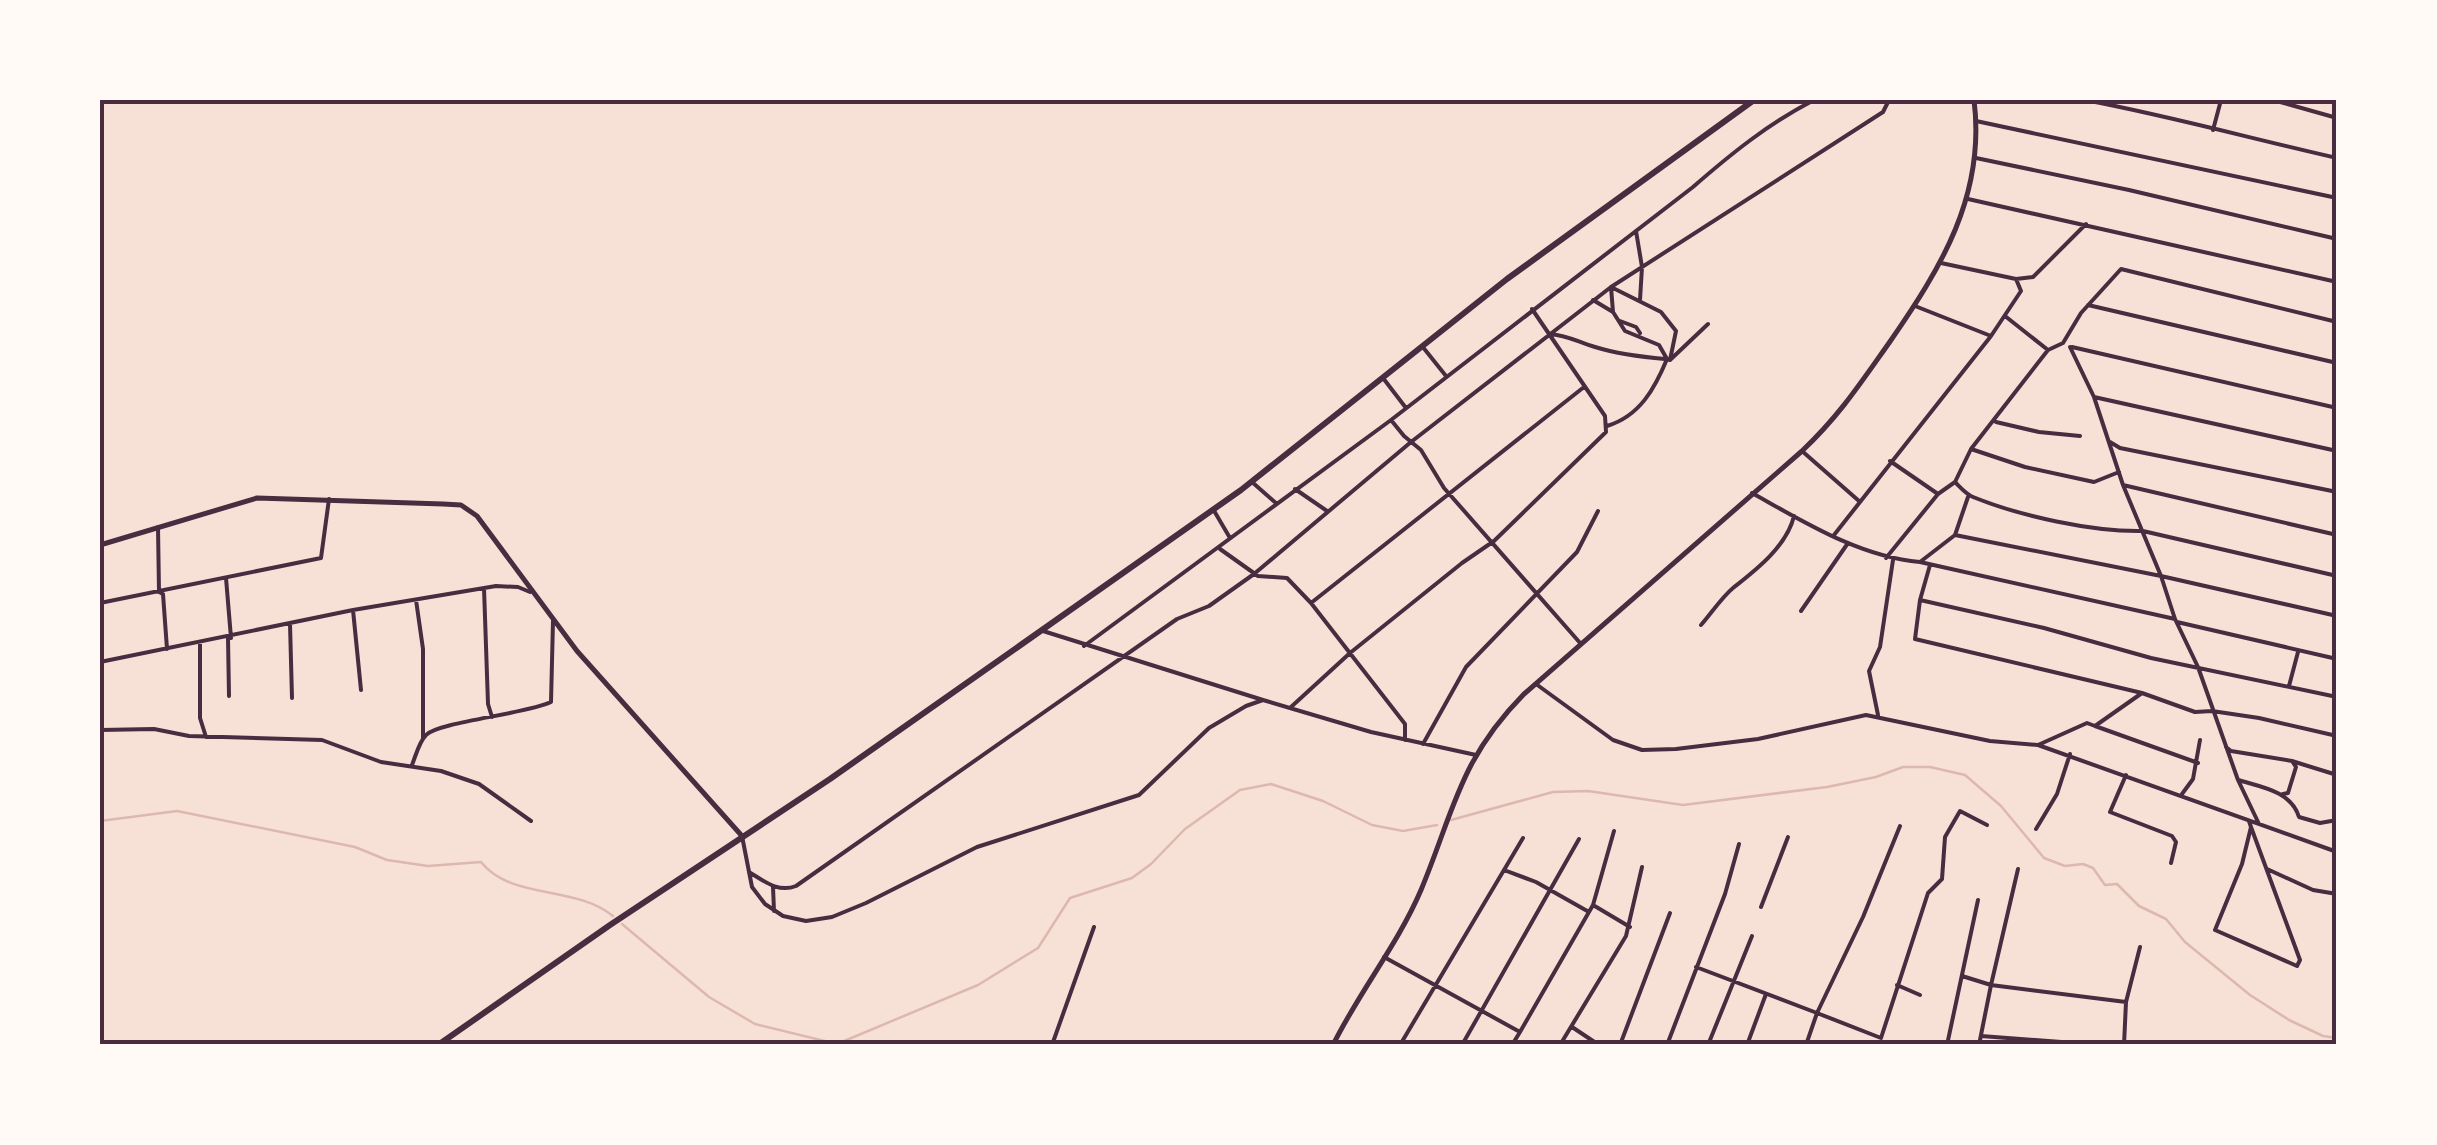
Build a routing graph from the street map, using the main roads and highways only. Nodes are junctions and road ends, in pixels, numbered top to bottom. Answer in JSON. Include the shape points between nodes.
{"nodes":[{"id":1,"x":1754,"y":100,"type":"edge"},
{"id":2,"x":1974,"y":100,"type":"edge"},
{"id":3,"x":100,"y":545,"type":"edge"},
{"id":4,"x":742,"y":836,"type":"junction"},
{"id":5,"x":438,"y":1045,"type":"edge"},
{"id":6,"x":1333,"y":1045,"type":"edge"}],
"edges":[{"from":1,"to":4,"type":"main road","via":[[1548,249],[1252,482]]},
{"from":2,"to":6,"type":"main road","via":[[1968,199],[1915,306],[1844,408],[1802,451],[1507,712],[1476,754],[1420,892]]},
{"from":3,"to":4,"type":"main road","via":[[257,498],[466,508],[610,690]]},
{"from":4,"to":5,"type":"main road"}]}
